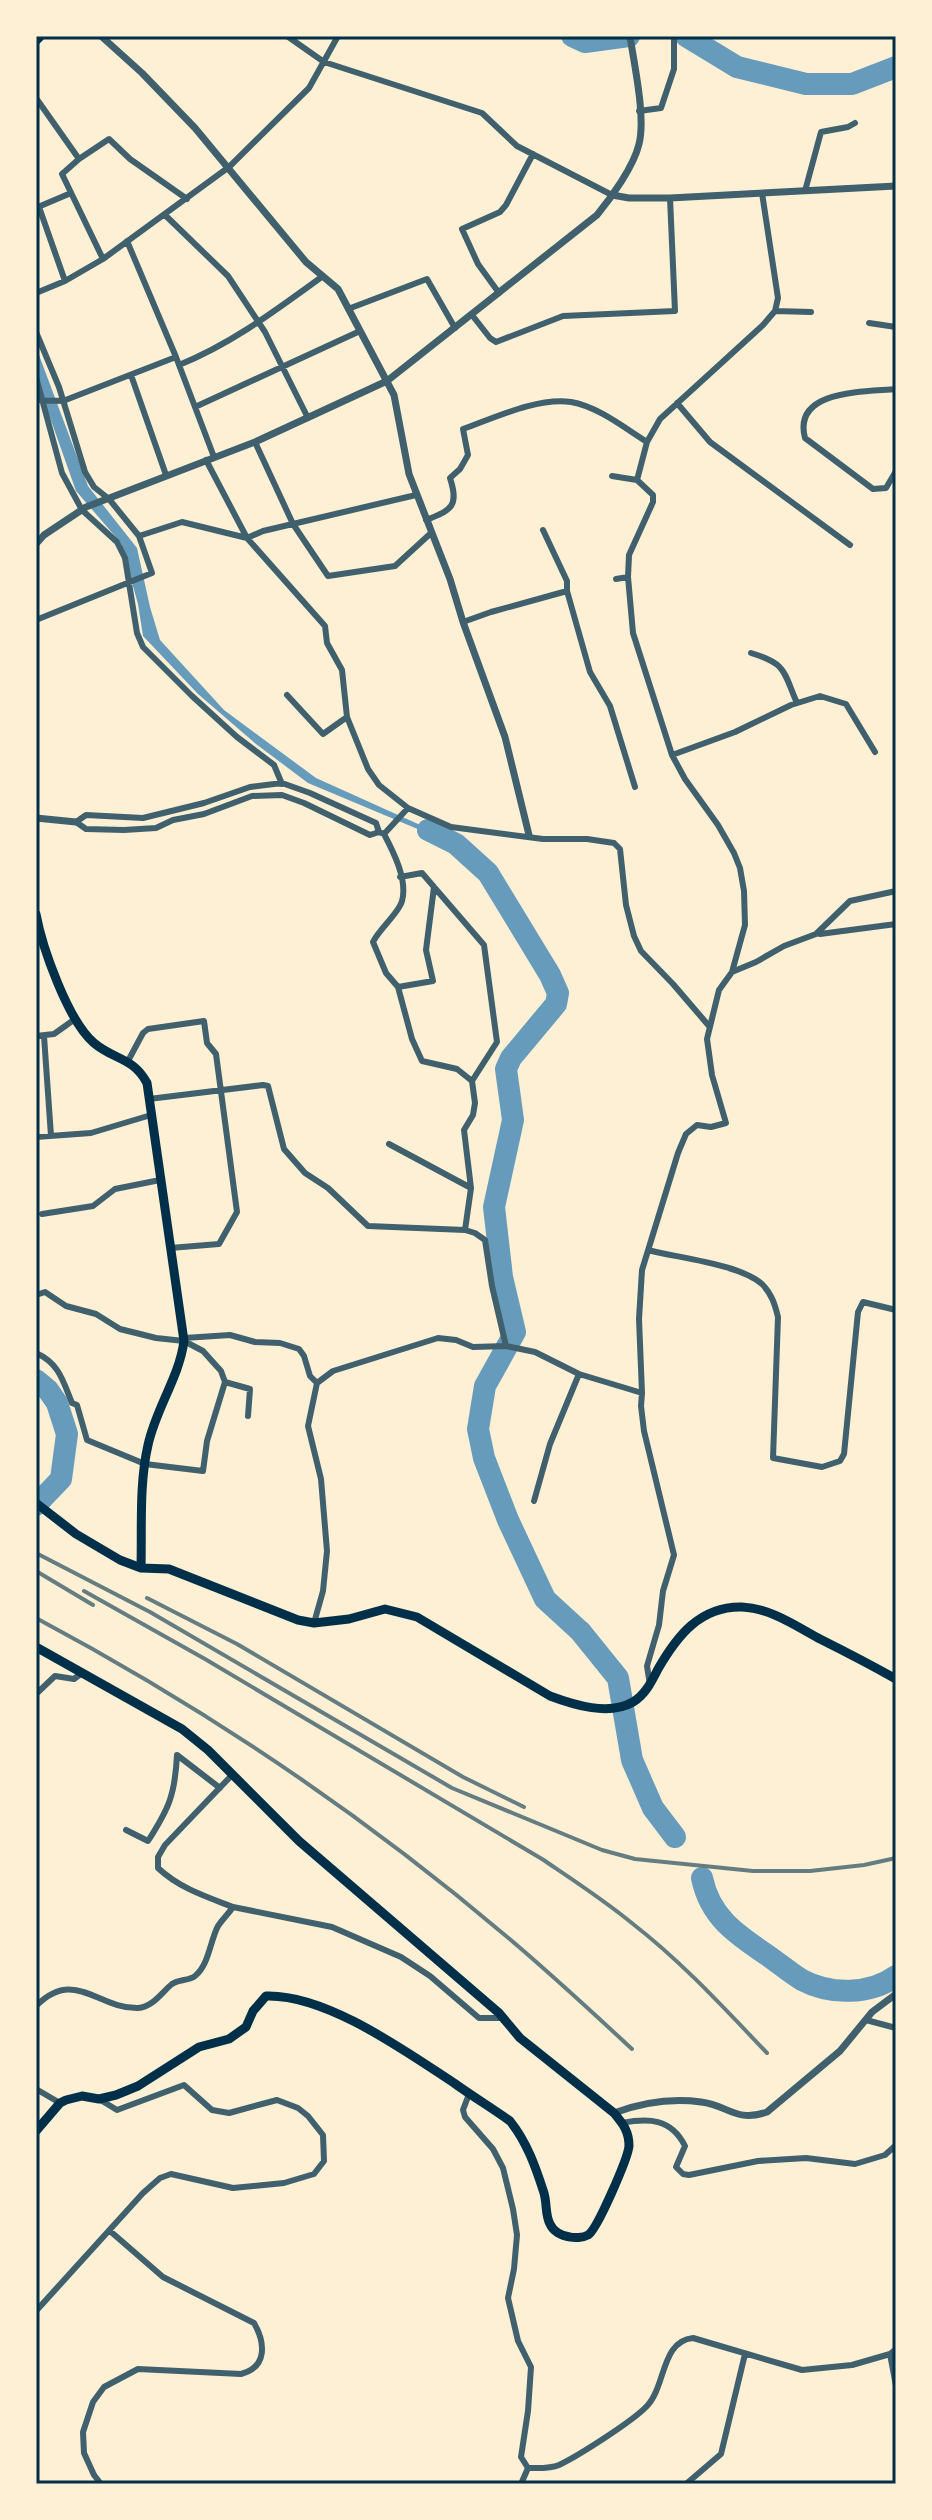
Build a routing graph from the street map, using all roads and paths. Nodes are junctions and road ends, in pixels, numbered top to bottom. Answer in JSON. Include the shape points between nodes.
{"nodes":[{"id":1,"x":40,"y":36,"type":"edge"},
{"id":2,"x":101,"y":36,"type":"edge"},
{"id":3,"x":287,"y":36,"type":"edge"},
{"id":4,"x":338,"y":36,"type":"edge"},
{"id":5,"x":630,"y":36,"type":"edge"},
{"id":6,"x":674,"y":36,"type":"edge"},
{"id":7,"x":36,"y":40,"type":"edge"},
{"id":8,"x":324,"y":62,"type":"junction"},
{"id":9,"x":36,"y":98,"type":"edge"},
{"id":10,"x":639,"y":111,"type":"junction"},
{"id":11,"x":855,"y":123,"type":"dead end"},
{"id":12,"x":533,"y":154,"type":"junction"},
{"id":13,"x":79,"y":159,"type":"junction"},
{"id":14,"x":229,"y":167,"type":"junction"},
{"id":15,"x":896,"y":186,"type":"edge"},
{"id":16,"x":805,"y":191,"type":"junction"},
{"id":17,"x":71,"y":193,"type":"junction"},
{"id":18,"x":762,"y":193,"type":"junction"},
{"id":19,"x":612,"y":195,"type":"junction"},
{"id":20,"x":670,"y":198,"type":"junction"},
{"id":21,"x":187,"y":199,"type":"junction"},
{"id":22,"x":37,"y":208,"type":"edge"},
{"id":23,"x":165,"y":215,"type":"junction"},
{"id":24,"x":127,"y":241,"type":"junction"},
{"id":25,"x":103,"y":259,"type":"junction"},
{"id":26,"x":323,"y":276,"type":"junction"},
{"id":27,"x":65,"y":281,"type":"junction"},
{"id":28,"x":36,"y":293,"type":"edge"},
{"id":29,"x":499,"y":293,"type":"junction"},
{"id":30,"x":348,"y":309,"type":"junction"},
{"id":31,"x":775,"y":311,"type":"junction"},
{"id":32,"x":811,"y":312,"type":"dead end"},
{"id":33,"x":472,"y":315,"type":"junction"},
{"id":34,"x":259,"y":323,"type":"junction"},
{"id":35,"x":869,"y":323,"type":"dead end"},
{"id":36,"x":896,"y":327,"type":"edge"},
{"id":37,"x":455,"y":328,"type":"junction"},
{"id":38,"x":360,"y":331,"type":"junction"},
{"id":39,"x":36,"y":332,"type":"edge"},
{"id":40,"x":176,"y":357,"type":"junction"},
{"id":41,"x":179,"y":365,"type":"junction"},
{"id":42,"x":282,"y":367,"type":"junction"},
{"id":43,"x":131,"y":375,"type":"junction"},
{"id":44,"x":36,"y":377,"type":"edge"},
{"id":45,"x":387,"y":381,"type":"junction"},
{"id":46,"x":896,"y":389,"type":"edge"},
{"id":47,"x":39,"y":400,"type":"edge"},
{"id":48,"x":63,"y":401,"type":"junction"},
{"id":49,"x":677,"y":403,"type":"junction"},
{"id":50,"x":195,"y":407,"type":"junction"},
{"id":51,"x":308,"y":418,"type":"junction"},
{"id":52,"x":255,"y":442,"type":"junction"},
{"id":53,"x":647,"y":442,"type":"junction"},
{"id":54,"x":210,"y":459,"type":"junction"},
{"id":55,"x":896,"y":471,"type":"edge"},
{"id":56,"x":166,"y":475,"type":"junction"},
{"id":57,"x":612,"y":476,"type":"dead end"},
{"id":58,"x":637,"y":480,"type":"junction"},
{"id":59,"x":416,"y":495,"type":"junction"},
{"id":60,"x":106,"y":500,"type":"junction"},
{"id":61,"x":84,"y":508,"type":"junction"},
{"id":62,"x":426,"y":520,"type":"junction"},
{"id":63,"x":293,"y":524,"type":"junction"},
{"id":64,"x":543,"y":530,"type":"dead end"},
{"id":65,"x":431,"y":533,"type":"junction"},
{"id":66,"x":139,"y":536,"type":"junction"},
{"id":67,"x":247,"y":538,"type":"junction"},
{"id":68,"x":36,"y":544,"type":"edge"},
{"id":69,"x":850,"y":545,"type":"dead end"},
{"id":70,"x":628,"y":577,"type":"junction"},
{"id":71,"x":616,"y":579,"type":"dead end"},
{"id":72,"x":127,"y":583,"type":"junction"},
{"id":73,"x":567,"y":591,"type":"junction"},
{"id":74,"x":36,"y":620,"type":"edge"},
{"id":75,"x":463,"y":622,"type":"junction"},
{"id":76,"x":751,"y":653,"type":"dead end"},
{"id":77,"x":287,"y":695,"type":"dead end"},
{"id":78,"x":797,"y":703,"type":"junction"},
{"id":79,"x":347,"y":717,"type":"junction"},
{"id":80,"x":875,"y":752,"type":"dead end"},
{"id":81,"x":672,"y":755,"type":"junction"},
{"id":82,"x":282,"y":783,"type":"junction"},
{"id":83,"x":635,"y":787,"type":"dead end"},
{"id":84,"x":282,"y":795,"type":"junction"},
{"id":85,"x":407,"y":810,"type":"junction"},
{"id":86,"x":351,"y":812,"type":"junction"},
{"id":87,"x":36,"y":818,"type":"edge"},
{"id":88,"x":76,"y":822,"type":"junction"},
{"id":89,"x":347,"y":824,"type":"junction"},
{"id":90,"x":381,"y":833,"type":"junction"},
{"id":91,"x":529,"y":835,"type":"junction"},
{"id":92,"x":400,"y":877,"type":"junction"},
{"id":93,"x":434,"y":887,"type":"junction"},
{"id":94,"x":896,"y":891,"type":"edge"},
{"id":95,"x":36,"y":914,"type":"edge"},
{"id":96,"x":896,"y":924,"type":"edge"},
{"id":97,"x":816,"y":934,"type":"junction"},
{"id":98,"x":732,"y":972,"type":"junction"},
{"id":99,"x":398,"y":987,"type":"junction"},
{"id":100,"x":76,"y":1019,"type":"junction"},
{"id":101,"x":709,"y":1026,"type":"junction"},
{"id":102,"x":40,"y":1036,"type":"edge"},
{"id":103,"x":128,"y":1061,"type":"junction"},
{"id":104,"x":472,"y":1081,"type":"junction"},
{"id":105,"x":221,"y":1090,"type":"junction"},
{"id":106,"x":149,"y":1099,"type":"junction"},
{"id":107,"x":151,"y":1115,"type":"junction"},
{"id":108,"x":51,"y":1136,"type":"junction"},
{"id":109,"x":36,"y":1137,"type":"edge"},
{"id":110,"x":389,"y":1144,"type":"dead end"},
{"id":111,"x":160,"y":1180,"type":"junction"},
{"id":112,"x":471,"y":1188,"type":"junction"},
{"id":113,"x":42,"y":1214,"type":"dead end"},
{"id":114,"x":465,"y":1230,"type":"junction"},
{"id":115,"x":170,"y":1248,"type":"junction"},
{"id":116,"x":648,"y":1250,"type":"junction"},
{"id":117,"x":36,"y":1295,"type":"edge"},
{"id":118,"x":896,"y":1310,"type":"edge"},
{"id":119,"x":184,"y":1339,"type":"junction"},
{"id":120,"x":506,"y":1346,"type":"junction"},
{"id":121,"x":36,"y":1353,"type":"edge"},
{"id":122,"x":579,"y":1374,"type":"junction"},
{"id":123,"x":225,"y":1382,"type":"junction"},
{"id":124,"x":317,"y":1383,"type":"junction"},
{"id":125,"x":642,"y":1393,"type":"junction"},
{"id":126,"x":248,"y":1416,"type":"dead end"},
{"id":127,"x":145,"y":1464,"type":"junction"},
{"id":128,"x":534,"y":1501,"type":"dead end"},
{"id":129,"x":39,"y":1506,"type":"edge"},
{"id":130,"x":141,"y":1568,"type":"junction"},
{"id":131,"x":314,"y":1623,"type":"junction"},
{"id":132,"x":36,"y":1647,"type":"edge"},
{"id":133,"x":83,"y":1672,"type":"junction"},
{"id":134,"x":896,"y":1679,"type":"edge"},
{"id":135,"x":650,"y":1685,"type":"junction"},
{"id":136,"x":36,"y":1694,"type":"edge"},
{"id":137,"x":232,"y":1775,"type":"junction"},
{"id":138,"x":220,"y":1788,"type":"junction"},
{"id":139,"x":126,"y":1830,"type":"dead end"},
{"id":140,"x":233,"y":1907,"type":"junction"},
{"id":141,"x":896,"y":1994,"type":"edge"},
{"id":142,"x":36,"y":2006,"type":"edge"},
{"id":143,"x":504,"y":2018,"type":"junction"},
{"id":144,"x":866,"y":2020,"type":"junction"},
{"id":145,"x":896,"y":2028,"type":"edge"},
{"id":146,"x":36,"y":2089,"type":"edge"},
{"id":147,"x":469,"y":2094,"type":"junction"},
{"id":148,"x":99,"y":2099,"type":"junction"},
{"id":149,"x":60,"y":2103,"type":"junction"},
{"id":150,"x":614,"y":2113,"type":"junction"},
{"id":151,"x":622,"y":2123,"type":"junction"},
{"id":152,"x":36,"y":2131,"type":"edge"},
{"id":153,"x":896,"y":2145,"type":"edge"},
{"id":154,"x":110,"y":2231,"type":"junction"},
{"id":155,"x":36,"y":2311,"type":"edge"},
{"id":156,"x":893,"y":2351,"type":"edge"},
{"id":157,"x":745,"y":2354,"type":"junction"},
{"id":158,"x":896,"y":2386,"type":"edge"},
{"id":159,"x":528,"y":2468,"type":"junction"},
{"id":160,"x":101,"y":2484,"type":"edge"},
{"id":161,"x":521,"y":2484,"type":"edge"},
{"id":162,"x":686,"y":2484,"type":"edge"}],
"edges":[{"from":1,"to":7,"type":"highway"},
{"from":2,"to":14,"type":"street"},
{"from":3,"to":8,"type":"street"},
{"from":4,"to":8,"type":"street"},
{"from":5,"to":10,"type":"street"},
{"from":6,"to":10,"type":"street","via":[[674,69],[661,108]]},
{"from":8,"to":12,"type":"street","via":[[482,113]]},
{"from":8,"to":14,"type":"street","via":[[309,88]]},
{"from":9,"to":13,"type":"street"},
{"from":10,"to":19,"type":"street","via":[[639,143]]},
{"from":11,"to":16,"type":"street","via":[[821,132]]},
{"from":12,"to":19,"type":"street"},
{"from":12,"to":29,"type":"street","via":[[500,212],[462,229]]},
{"from":13,"to":17,"type":"street","via":[[62,174]]},
{"from":13,"to":21,"type":"street","via":[[109,139]]},
{"from":14,"to":21,"type":"street"},
{"from":14,"to":26,"type":"street"},
{"from":15,"to":16,"type":"street"},
{"from":16,"to":18,"type":"street"},
{"from":17,"to":22,"type":"street"},
{"from":17,"to":25,"type":"street"},
{"from":18,"to":20,"type":"street"},
{"from":18,"to":31,"type":"street","via":[[778,288]]},
{"from":19,"to":20,"type":"street"},
{"from":19,"to":29,"type":"street","via":[[597,215]]},
{"from":20,"to":33,"type":"street","via":[[675,311],[563,316],[496,342]]},
{"from":21,"to":23,"type":"street"},
{"from":22,"to":27,"type":"street"},
{"from":23,"to":24,"type":"street"},
{"from":23,"to":34,"type":"street","via":[[228,276]]},
{"from":24,"to":25,"type":"street"},
{"from":24,"to":40,"type":"street"},
{"from":25,"to":27,"type":"street"},
{"from":26,"to":30,"type":"street","via":[[338,289]]},
{"from":26,"to":34,"type":"street"},
{"from":27,"to":28,"type":"street"},
{"from":29,"to":33,"type":"street"},
{"from":30,"to":37,"type":"street","via":[[427,279]]},
{"from":30,"to":38,"type":"street"},
{"from":31,"to":32,"type":"street"},
{"from":31,"to":49,"type":"street"},
{"from":33,"to":37,"type":"street"},
{"from":34,"to":41,"type":"street"},
{"from":34,"to":42,"type":"street"},
{"from":35,"to":36,"type":"street"},
{"from":37,"to":45,"type":"street"},
{"from":38,"to":42,"type":"street"},
{"from":38,"to":45,"type":"street"},
{"from":39,"to":48,"type":"street"},
{"from":40,"to":41,"type":"street"},
{"from":40,"to":43,"type":"street"},
{"from":41,"to":50,"type":"street"},
{"from":42,"to":50,"type":"street"},
{"from":42,"to":51,"type":"street"},
{"from":43,"to":48,"type":"street"},
{"from":43,"to":56,"type":"street"},
{"from":44,"to":47,"type":"street"},
{"from":45,"to":51,"type":"street"},
{"from":45,"to":59,"type":"street"},
{"from":46,"to":55,"type":"street","via":[[830,395],[810,411],[803,428],[805,438],[873,489],[886,488]]},
{"from":47,"to":48,"type":"street"},
{"from":47,"to":61,"type":"street","via":[[62,473]]},
{"from":48,"to":60,"type":"street","via":[[85,472]]},
{"from":49,"to":53,"type":"street"},
{"from":49,"to":69,"type":"street","via":[[710,442]]},
{"from":50,"to":54,"type":"street"},
{"from":51,"to":52,"type":"street"},
{"from":52,"to":54,"type":"street"},
{"from":52,"to":63,"type":"street"},
{"from":53,"to":58,"type":"street"},
{"from":53,"to":62,"type":"street","via":[[571,402],[533,405],[502,415],[463,429],[468,455],[450,478],[452,505]]},
{"from":54,"to":56,"type":"street"},
{"from":54,"to":67,"type":"street"},
{"from":56,"to":60,"type":"street"},
{"from":57,"to":58,"type":"street"},
{"from":58,"to":70,"type":"street","via":[[653,495],[653,502],[629,555]]},
{"from":59,"to":62,"type":"street"},
{"from":59,"to":63,"type":"street"},
{"from":60,"to":61,"type":"street"},
{"from":60,"to":66,"type":"street"},
{"from":61,"to":68,"type":"street"},
{"from":61,"to":72,"type":"street","via":[[117,542]]},
{"from":62,"to":65,"type":"street"},
{"from":63,"to":65,"type":"street","via":[[328,576],[395,566]]},
{"from":63,"to":67,"type":"street"},
{"from":64,"to":73,"type":"street"},
{"from":65,"to":75,"type":"street"},
{"from":66,"to":67,"type":"street","via":[[182,522]]},
{"from":66,"to":72,"type":"street","via":[[152,573]]},
{"from":67,"to":79,"type":"street","via":[[325,626],[327,643],[342,670]]},
{"from":70,"to":71,"type":"street"},
{"from":70,"to":81,"type":"street","via":[[633,633]]},
{"from":72,"to":74,"type":"street"},
{"from":72,"to":82,"type":"street","via":[[143,647],[274,765]]},
{"from":73,"to":75,"type":"street"},
{"from":73,"to":83,"type":"street","via":[[590,672],[610,706]]},
{"from":75,"to":91,"type":"street","via":[[505,737]]},
{"from":76,"to":78,"type":"street","via":[[781,666]]},
{"from":77,"to":79,"type":"street","via":[[323,734]]},
{"from":78,"to":80,"type":"street","via":[[820,696],[846,704]]},
{"from":78,"to":81,"type":"street"},
{"from":79,"to":85,"type":"street","via":[[368,769]]},
{"from":81,"to":98,"type":"street","via":[[740,868],[745,925]]},
{"from":82,"to":84,"type":"street"},
{"from":82,"to":86,"type":"street"},
{"from":82,"to":88,"type":"street","via":[[143,818],[86,815]]},
{"from":84,"to":88,"type":"street","via":[[252,796],[156,828],[86,829]]},
{"from":84,"to":89,"type":"street"},
{"from":85,"to":90,"type":"street"},
{"from":85,"to":91,"type":"street","via":[[451,827]]},
{"from":86,"to":89,"type":"street"},
{"from":86,"to":90,"type":"street","via":[[376,823]]},
{"from":87,"to":88,"type":"street"},
{"from":89,"to":90,"type":"street","via":[[370,835]]},
{"from":90,"to":92,"type":"street"},
{"from":91,"to":101,"type":"street","via":[[614,843],[620,849],[626,905],[641,951]]},
{"from":92,"to":93,"type":"street","via":[[422,873]]},
{"from":92,"to":99,"type":"street","via":[[402,902],[373,942]]},
{"from":93,"to":99,"type":"street","via":[[426,950],[433,981]]},
{"from":93,"to":104,"type":"street","via":[[484,945],[497,1042]]},
{"from":94,"to":97,"type":"street","via":[[850,901]]},
{"from":95,"to":100,"type":"main road","via":[[46,953]]},
{"from":96,"to":97,"type":"street"},
{"from":97,"to":98,"type":"street"},
{"from":98,"to":101,"type":"street","via":[[719,990]]},
{"from":99,"to":104,"type":"street","via":[[422,1061],[457,1069]]},
{"from":100,"to":102,"type":"street","via":[[54,1034]]},
{"from":100,"to":103,"type":"main road","via":[[92,1042]]},
{"from":101,"to":116,"type":"street","via":[[707,1051],[726,1123],[697,1125],[686,1134]]},
{"from":102,"to":108,"type":"street"},
{"from":103,"to":105,"type":"street","via":[[148,1029],[204,1021]]},
{"from":103,"to":106,"type":"main road","via":[[147,1083]]},
{"from":104,"to":112,"type":"street","via":[[475,1103],[464,1130]]},
{"from":105,"to":106,"type":"street"},
{"from":105,"to":114,"type":"street","via":[[268,1086],[284,1149],[368,1226]]},
{"from":105,"to":115,"type":"street","via":[[237,1212],[219,1244]]},
{"from":106,"to":107,"type":"main road"},
{"from":107,"to":108,"type":"street","via":[[91,1133]]},
{"from":107,"to":111,"type":"main road"},
{"from":108,"to":109,"type":"street"},
{"from":110,"to":112,"type":"street"},
{"from":111,"to":113,"type":"street","via":[[115,1189],[93,1206]]},
{"from":111,"to":115,"type":"main road"},
{"from":112,"to":114,"type":"street"},
{"from":114,"to":120,"type":"street","via":[[485,1240]]},
{"from":115,"to":119,"type":"main road"},
{"from":116,"to":118,"type":"street","via":[[738,1272],[761,1283],[774,1300],[778,1317],[773,1458],[822,1467],[840,1461],[858,1312],[863,1302]]},
{"from":116,"to":125,"type":"street","via":[[639,1319]]},
{"from":117,"to":119,"type":"street","via":[[45,1292],[120,1329]]},
{"from":119,"to":123,"type":"street","via":[[203,1351]]},
{"from":119,"to":124,"type":"street","via":[[230,1335],[299,1349]]},
{"from":119,"to":127,"type":"main road","via":[[182,1361],[156,1421]]},
{"from":120,"to":122,"type":"street","via":[[535,1352]]},
{"from":120,"to":124,"type":"street","via":[[473,1347],[438,1338],[333,1371]]},
{"from":121,"to":127,"type":"street","via":[[50,1360],[63,1380],[87,1440]]},
{"from":122,"to":125,"type":"street"},
{"from":122,"to":128,"type":"street"},
{"from":123,"to":126,"type":"street","via":[[250,1389]]},
{"from":123,"to":127,"type":"street","via":[[203,1471]]},
{"from":124,"to":131,"type":"street","via":[[308,1426],[321,1479],[327,1551]]},
{"from":125,"to":135,"type":"street","via":[[644,1431],[674,1555],[647,1666]]},
{"from":127,"to":130,"type":"main road"},
{"from":129,"to":130,"type":"main road","via":[[76,1534]]},
{"from":130,"to":131,"type":"main road","via":[[169,1569]]},
{"from":131,"to":135,"type":"main road","via":[[385,1609],[417,1617],[567,1702],[607,1709],[632,1703]]},
{"from":132,"to":133,"type":"main road"},
{"from":133,"to":136,"type":"street","via":[[74,1679],[55,1676]]},
{"from":133,"to":137,"type":"main road","via":[[182,1729]]},
{"from":134,"to":135,"type":"main road","via":[[778,1616],[743,1607],[711,1614],[686,1629]]},
{"from":137,"to":138,"type":"street"},
{"from":137,"to":143,"type":"main road","via":[[299,1841]]},
{"from":138,"to":139,"type":"street","via":[[177,1755],[172,1799],[148,1841]]},
{"from":138,"to":140,"type":"street","via":[[165,1845],[158,1868],[193,1891]]},
{"from":140,"to":142,"type":"street","via":[[193,1978],[174,1982],[142,2008],[65,1988]]},
{"from":140,"to":143,"type":"street","via":[[332,1927],[401,1957],[479,2018]]},
{"from":141,"to":144,"type":"street"},
{"from":143,"to":150,"type":"main road","via":[[520,2038]]},
{"from":144,"to":145,"type":"street"},
{"from":144,"to":150,"type":"street","via":[[840,2051],[767,2112],[739,2116],[703,2102],[674,2101]]},
{"from":146,"to":149,"type":"street"},
{"from":147,"to":148,"type":"main road","via":[[354,2020],[276,1995],[266,1996],[246,2027],[229,2039],[199,2047],[138,2086]]},
{"from":147,"to":151,"type":"main road","via":[[520,2133],[545,2197],[549,2223],[571,2238],[587,2236],[596,2227],[625,2162],[629,2148]]},
{"from":147,"to":159,"type":"street","via":[[465,2117],[503,2168],[513,2209],[517,2235],[508,2298],[518,2341],[531,2367],[521,2457]]},
{"from":148,"to":149,"type":"main road","via":[[73,2097]]},
{"from":148,"to":154,"type":"street","via":[[117,2110],[184,2085],[212,2110],[229,2113],[277,2100],[298,2108],[323,2135],[324,2161],[314,2174],[233,2188],[171,2174],[143,2193]]},
{"from":149,"to":152,"type":"main road"},
{"from":150,"to":151,"type":"main road"},
{"from":151,"to":153,"type":"street","via":[[650,2119],[673,2131],[685,2146],[676,2167],[689,2175],[758,2161],[806,2158],[855,2164],[885,2155]]},
{"from":154,"to":155,"type":"street"},
{"from":154,"to":160,"type":"street","via":[[163,2277],[254,2323],[263,2350],[252,2371],[241,2374],[138,2369],[104,2387],[83,2432],[84,2453]]},
{"from":156,"to":157,"type":"street","via":[[817,2370]]},
{"from":156,"to":158,"type":"street"},
{"from":157,"to":159,"type":"street","via":[[682,2339],[672,2349],[655,2395],[637,2414],[556,2466]]},
{"from":157,"to":162,"type":"street","via":[[721,2454]]},
{"from":159,"to":161,"type":"street"}]}
